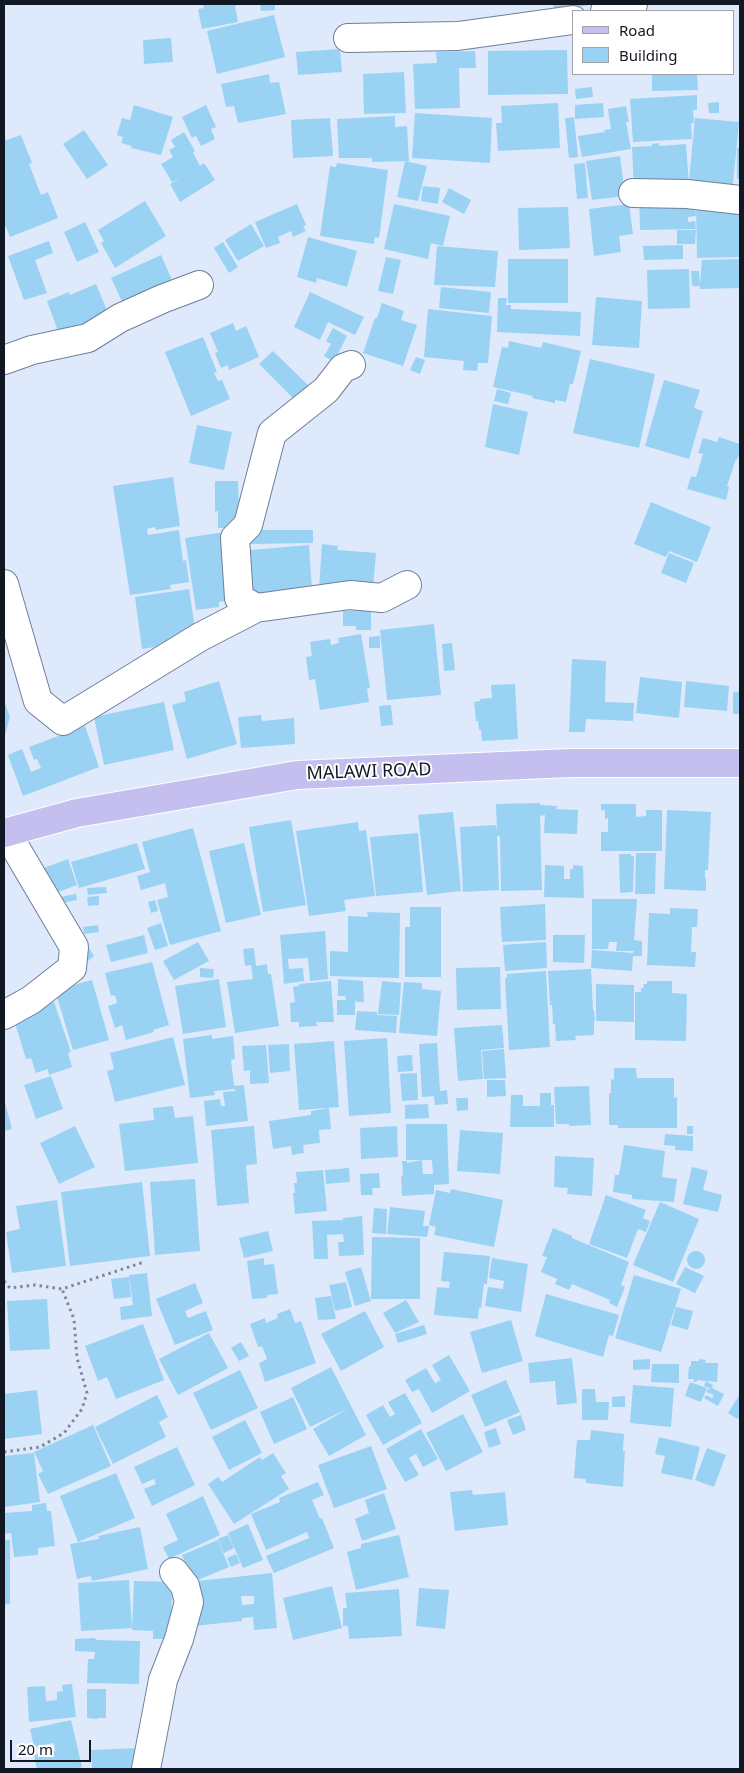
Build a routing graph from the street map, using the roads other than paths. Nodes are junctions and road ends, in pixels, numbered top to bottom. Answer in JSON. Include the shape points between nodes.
{"nodes":[{"id":1,"x":633,"y":4,"type":"edge"},
{"id":2,"x":608,"y":10,"type":"edge"},
{"id":3,"x":572,"y":20,"type":"edge"},
{"id":4,"x":348,"y":38,"type":"dead end"},
{"id":5,"x":633,"y":193,"type":"dead end"},
{"id":6,"x":740,"y":200,"type":"edge"},
{"id":7,"x":199,"y":286,"type":"dead end"},
{"id":8,"x":4,"y":360,"type":"edge"},
{"id":9,"x":351,"y":365,"type":"dead end"},
{"id":10,"x":4,"y":584,"type":"edge"},
{"id":11,"x":407,"y":585,"type":"dead end"},
{"id":12,"x":256,"y":608,"type":"junction"},
{"id":13,"x":740,"y":763,"type":"edge"},
{"id":14,"x":5,"y":833,"type":"edge"},
{"id":15,"x":4,"y":1015,"type":"edge"},
{"id":16,"x":174,"y":1572,"type":"dead end"},
{"id":17,"x":146,"y":1769,"type":"edge"}],
"edges":[{"from":1,"to":2,"type":"street"},
{"from":3,"to":4,"type":"street","via":[[458,36]]},
{"from":5,"to":6,"type":"street","via":[[687,194]]},
{"from":7,"to":8,"type":"street","via":[[120,318],[88,338],[32,350]]},
{"from":9,"to":12,"type":"street","via":[[343,368],[326,390],[272,433],[248,525],[235,538],[239,598]]},
{"from":10,"to":12,"type":"street","via":[[38,701],[63,721],[200,637]]},
{"from":11,"to":12,"type":"street","via":[[382,598],[350,595]]},
{"from":13,"to":14,"type":"main road","name":"MALAWI ROAD","via":[[570,763],[297,775],[77,813]]},
{"from":14,"to":15,"type":"street","via":[[74,947],[72,968],[31,1000]]},
{"from":16,"to":17,"type":"street","via":[[185,1586],[189,1602],[163,1680]]}]}
